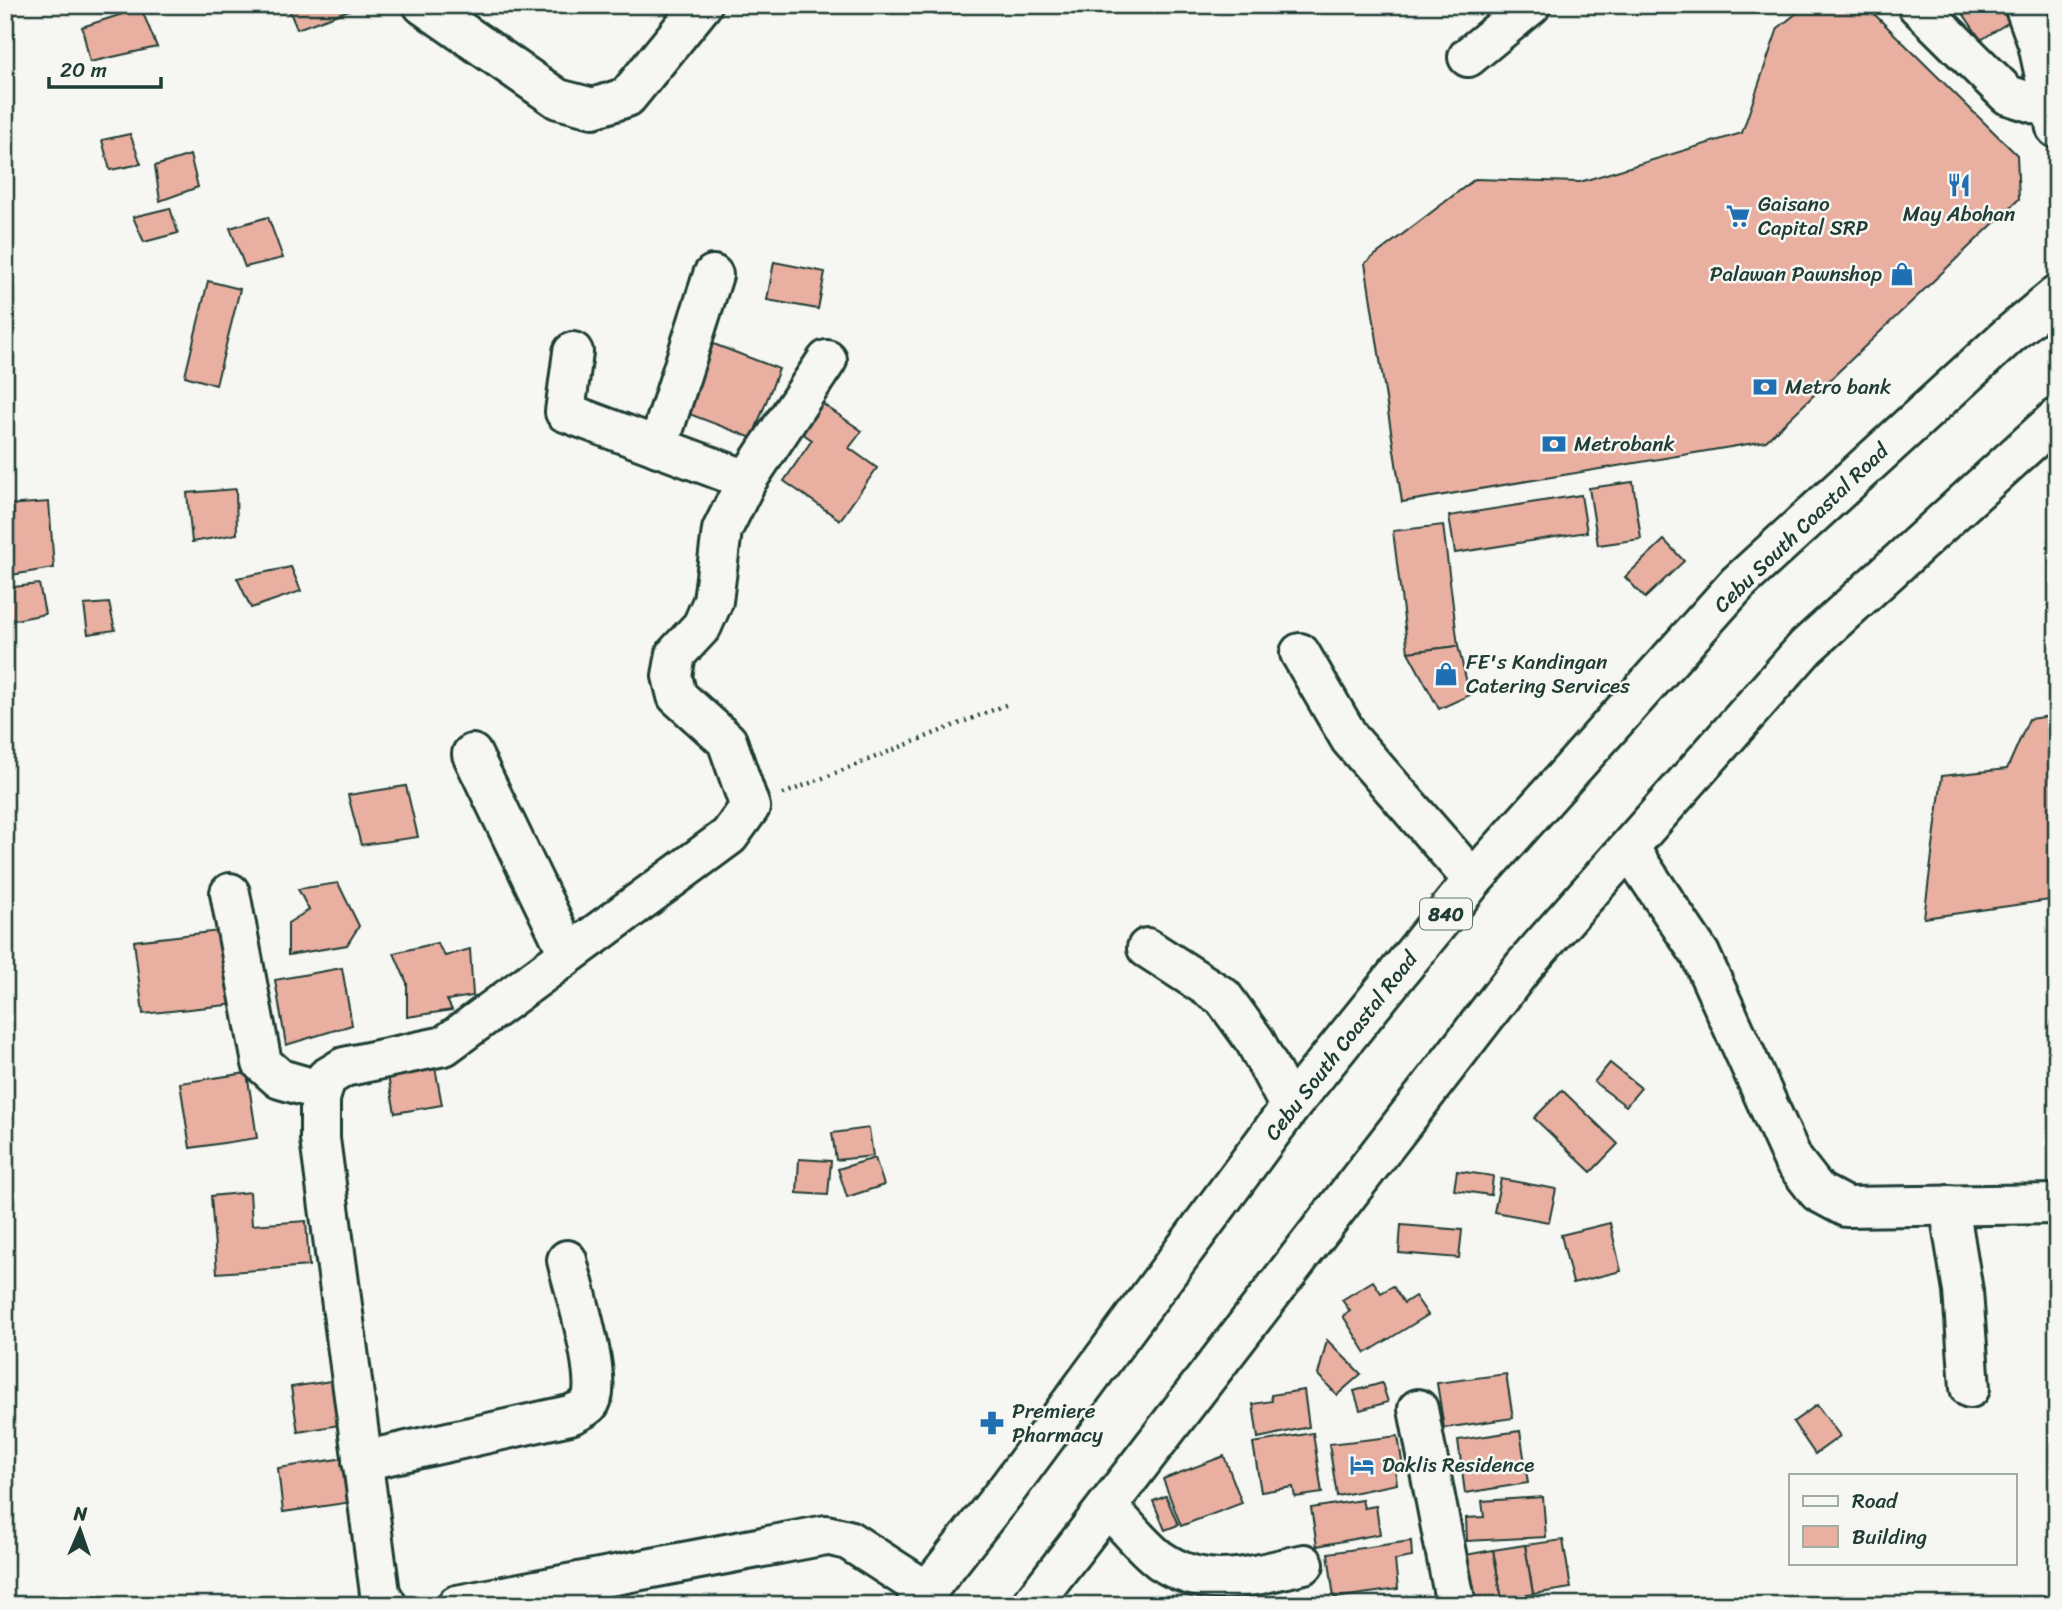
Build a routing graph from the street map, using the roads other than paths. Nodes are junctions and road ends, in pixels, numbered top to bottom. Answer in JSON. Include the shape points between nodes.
{"nodes":[{"id":1,"x":423,"y":5,"type":"edge"},
{"id":2,"x":702,"y":5,"type":"edge"},
{"id":3,"x":1531,"y":5,"type":"edge"},
{"id":4,"x":1917,"y":5,"type":"edge"},
{"id":5,"x":2024,"y":5,"type":"edge"},
{"id":6,"x":1468,"y":57,"type":"dead end"},
{"id":7,"x":2054,"y":121,"type":"edge"},
{"id":8,"x":713,"y":275,"type":"dead end"},
{"id":9,"x":2057,"y":295,"type":"edge"},
{"id":10,"x":573,"y":352,"type":"dead end"},
{"id":11,"x":827,"y":360,"type":"dead end"},
{"id":12,"x":2057,"y":418,"type":"edge"},
{"id":13,"x":658,"y":447,"type":"junction"},
{"id":14,"x":747,"y":480,"type":"junction"},
{"id":15,"x":1300,"y":653,"type":"dead end"},
{"id":16,"x":472,"y":754,"type":"dead end"},
{"id":17,"x":1629,"y":848,"type":"junction"},
{"id":18,"x":1473,"y":880,"type":"junction"},
{"id":19,"x":230,"y":893,"type":"dead end"},
{"id":20,"x":1147,"y":948,"type":"dead end"},
{"id":21,"x":568,"y":953,"type":"junction"},
{"id":22,"x":322,"y":1091,"type":"junction"},
{"id":23,"x":1290,"y":1107,"type":"junction"},
{"id":24,"x":2057,"y":1204,"type":"edge"},
{"id":25,"x":1949,"y":1205,"type":"junction"},
{"id":26,"x":567,"y":1260,"type":"dead end"},
{"id":27,"x":1970,"y":1388,"type":"dead end"},
{"id":28,"x":1418,"y":1409,"type":"dead end"},
{"id":29,"x":362,"y":1461,"type":"junction"},
{"id":30,"x":1107,"y":1507,"type":"junction"},
{"id":31,"x":1304,"y":1564,"type":"dead end"},
{"id":32,"x":921,"y":1598,"type":"edge"},
{"id":33,"x":387,"y":1605,"type":"edge"},
{"id":34,"x":457,"y":1605,"type":"edge"},
{"id":35,"x":1031,"y":1605,"type":"edge"},
{"id":36,"x":1455,"y":1605,"type":"edge"}],
"edges":[{"from":1,"to":2,"type":"main road","via":[[558,100],[593,108],[627,97]]},
{"from":3,"to":6,"type":"main road"},
{"from":4,"to":7,"type":"main road","via":[[2008,95]]},
{"from":5,"to":7,"type":"main road","via":[[2038,44]]},
{"from":8,"to":13,"type":"main road"},
{"from":9,"to":18,"type":"main road","name":"Cebu South Coastal Road","number":"840","via":[[1738,583]]},
{"from":10,"to":13,"type":"main road","via":[[565,412]]},
{"from":11,"to":14,"type":"main road"},
{"from":12,"to":17,"type":"main road","via":[[1806,647]]},
{"from":13,"to":14,"type":"main road"},
{"from":14,"to":21,"type":"main road","via":[[722,530],[713,601],[702,626],[676,654],[672,676],[677,696],[727,741],[750,807],[729,836]]},
{"from":15,"to":18,"type":"main road","via":[[1350,739]]},
{"from":16,"to":21,"type":"main road"},
{"from":17,"to":25,"type":"main road","via":[[1700,954],[1793,1160],[1818,1192],[1846,1207]]},
{"from":17,"to":30,"type":"main road","via":[[1524,966]]},
{"from":18,"to":23,"type":"main road","name":"Cebu South Coastal Road","number":"840"},
{"from":19,"to":22,"type":"main road","via":[[262,1062],[280,1079]]},
{"from":20,"to":23,"type":"main road","via":[[1223,997],[1255,1041]]},
{"from":21,"to":22,"type":"main road","via":[[444,1046],[344,1067],[326,1078]]},
{"from":22,"to":29,"type":"main road","via":[[320,1139]]},
{"from":23,"to":32,"type":"main road","name":"Cebu South Coastal Road","number":"840"},
{"from":24,"to":25,"type":"main road"},
{"from":25,"to":27,"type":"main road","via":[[1963,1291]]},
{"from":26,"to":29,"type":"main road","via":[[593,1372],[589,1405],[570,1415]]},
{"from":28,"to":36,"type":"main road"},
{"from":29,"to":33,"type":"main road","via":[[380,1592]]},
{"from":30,"to":31,"type":"main road","via":[[1158,1559],[1189,1576],[1219,1581]]},
{"from":30,"to":35,"type":"main road"},
{"from":32,"to":34,"type":"main road","via":[[848,1540],[826,1535]]}]}
